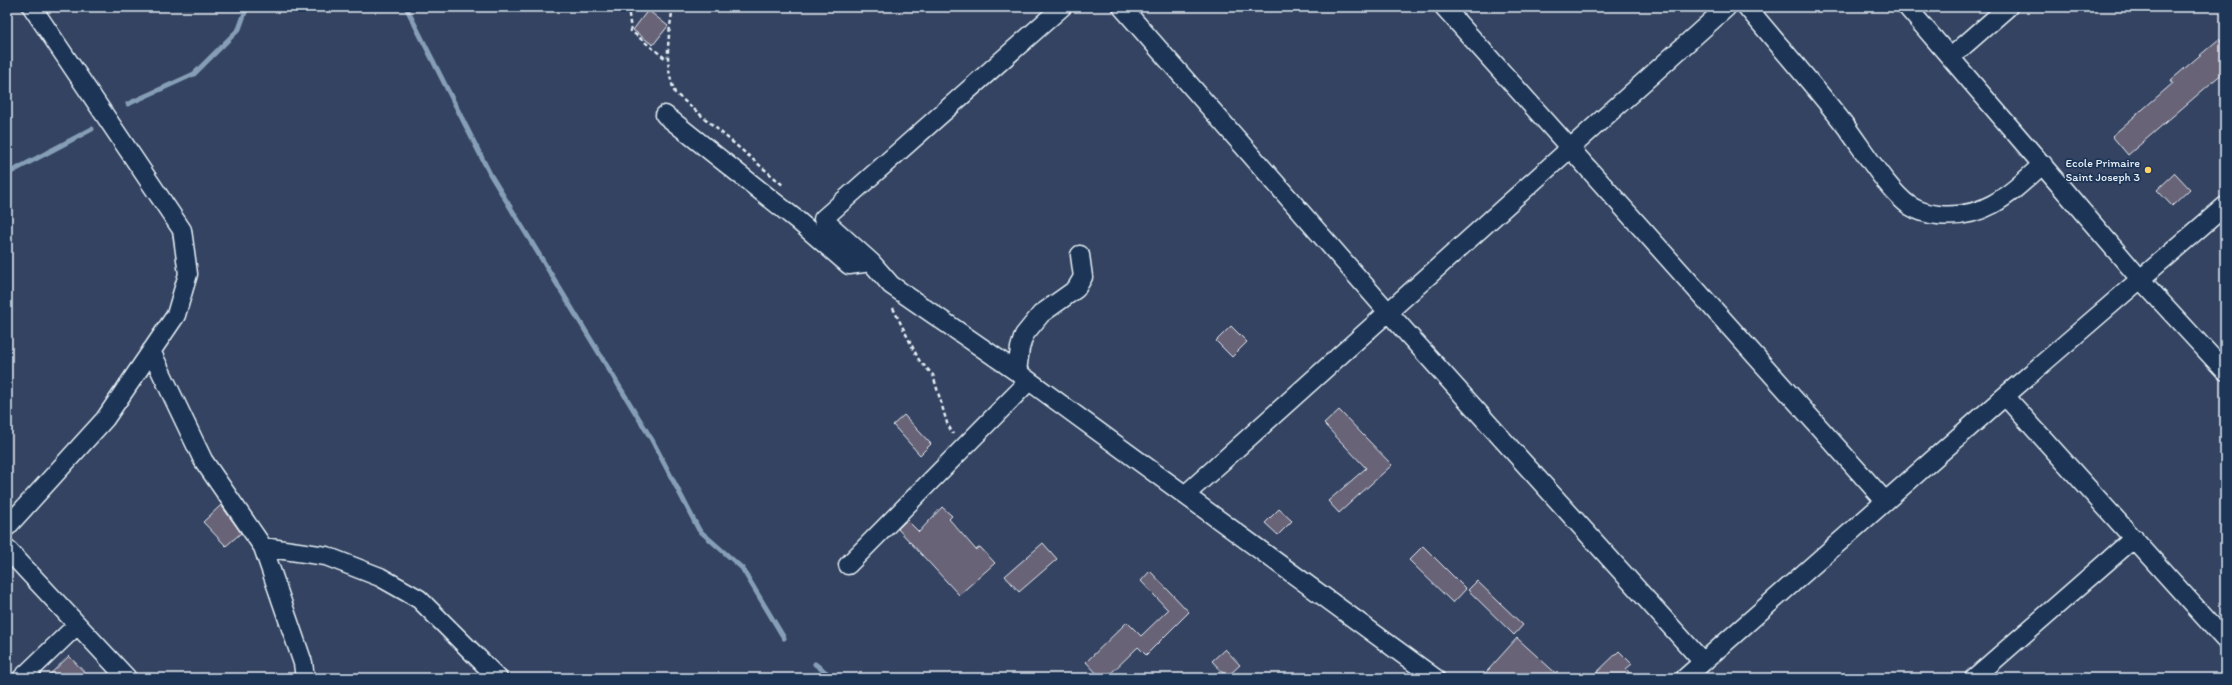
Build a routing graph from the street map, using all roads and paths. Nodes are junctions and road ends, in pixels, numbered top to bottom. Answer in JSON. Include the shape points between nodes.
{"nodes":[{"id":1,"x":32,"y":7,"type":"edge"},
{"id":2,"x":628,"y":7,"type":"edge"},
{"id":3,"x":673,"y":7,"type":"edge"},
{"id":4,"x":1062,"y":7,"type":"edge"},
{"id":5,"x":1122,"y":7,"type":"edge"},
{"id":6,"x":1444,"y":7,"type":"edge"},
{"id":7,"x":1727,"y":7,"type":"edge"},
{"id":8,"x":1747,"y":7,"type":"edge"},
{"id":9,"x":1907,"y":7,"type":"edge"},
{"id":10,"x":2008,"y":7,"type":"edge"},
{"id":11,"x":1952,"y":57,"type":"junction"},
{"id":12,"x":666,"y":59,"type":"junction"},
{"id":13,"x":665,"y":115,"type":"dead end"},
{"id":14,"x":1568,"y":149,"type":"junction"},
{"id":15,"x":2043,"y":164,"type":"junction"},
{"id":16,"x":787,"y":189,"type":"dead end"},
{"id":17,"x":2225,"y":206,"type":"edge"},
{"id":18,"x":1080,"y":255,"type":"dead end"},
{"id":19,"x":871,"y":262,"type":"junction"},
{"id":20,"x":2142,"y":280,"type":"junction"},
{"id":21,"x":891,"y":285,"type":"junction"},
{"id":22,"x":1388,"y":312,"type":"junction"},
{"id":23,"x":151,"y":351,"type":"junction"},
{"id":24,"x":2225,"y":371,"type":"edge"},
{"id":25,"x":1023,"y":377,"type":"junction"},
{"id":26,"x":2005,"y":396,"type":"junction"},
{"id":27,"x":962,"y":450,"type":"junction"},
{"id":28,"x":1185,"y":495,"type":"junction"},
{"id":29,"x":1885,"y":501,"type":"junction"},
{"id":30,"x":7,"y":527,"type":"edge"},
{"id":31,"x":2134,"y":538,"type":"junction"},
{"id":32,"x":263,"y":547,"type":"junction"},
{"id":33,"x":7,"y":550,"type":"edge"},
{"id":34,"x":848,"y":565,"type":"dead end"},
{"id":35,"x":77,"y":625,"type":"junction"},
{"id":36,"x":2225,"y":640,"type":"edge"},
{"id":37,"x":1702,"y":661,"type":"junction"},
{"id":38,"x":22,"y":678,"type":"edge"},
{"id":39,"x":128,"y":678,"type":"edge"},
{"id":40,"x":305,"y":678,"type":"edge"},
{"id":41,"x":498,"y":678,"type":"edge"},
{"id":42,"x":1435,"y":678,"type":"edge"},
{"id":43,"x":1685,"y":678,"type":"edge"},
{"id":44,"x":1974,"y":678,"type":"edge"}],
"edges":[{"from":1,"to":23,"type":"street","via":[[182,230],[188,274],[176,315]]},
{"from":2,"to":12,"type":"path","via":[[631,31]]},
{"from":3,"to":12,"type":"path"},
{"from":4,"to":19,"type":"street","via":[[823,219]]},
{"from":5,"to":22,"type":"street"},
{"from":6,"to":14,"type":"street"},
{"from":7,"to":14,"type":"street"},
{"from":8,"to":15,"type":"street","via":[[1843,122],[1893,189],[1910,206],[1928,214],[1946,216],[1980,211],[1996,204]]},
{"from":9,"to":11,"type":"street"},
{"from":10,"to":11,"type":"street"},
{"from":11,"to":15,"type":"street"},
{"from":12,"to":16,"type":"path","via":[[675,93]]},
{"from":13,"to":19,"type":"street","via":[[797,220],[849,265]]},
{"from":14,"to":22,"type":"street"},
{"from":14,"to":29,"type":"street"},
{"from":15,"to":20,"type":"street"},
{"from":17,"to":20,"type":"street"},
{"from":18,"to":25,"type":"street","via":[[1083,277],[1076,289],[1041,314],[1024,335],[1020,348]]},
{"from":19,"to":21,"type":"street"},
{"from":20,"to":24,"type":"street"},
{"from":20,"to":26,"type":"street"},
{"from":21,"to":25,"type":"street"},
{"from":21,"to":27,"type":"path","via":[[892,306],[919,360],[933,375],[947,423]]},
{"from":22,"to":28,"type":"street"},
{"from":22,"to":37,"type":"street"},
{"from":23,"to":30,"type":"street","via":[[105,419]]},
{"from":23,"to":32,"type":"street","via":[[203,460]]},
{"from":25,"to":27,"type":"street"},
{"from":25,"to":28,"type":"street"},
{"from":26,"to":29,"type":"street"},
{"from":26,"to":31,"type":"street"},
{"from":27,"to":34,"type":"street"},
{"from":28,"to":42,"type":"street"},
{"from":29,"to":37,"type":"street"},
{"from":31,"to":36,"type":"street"},
{"from":31,"to":44,"type":"street"},
{"from":32,"to":40,"type":"street","via":[[303,662]]},
{"from":32,"to":41,"type":"street","via":[[326,556],[380,577],[419,599]]},
{"from":33,"to":35,"type":"street"},
{"from":35,"to":38,"type":"street"},
{"from":35,"to":39,"type":"street"},
{"from":37,"to":43,"type":"street"}]}
